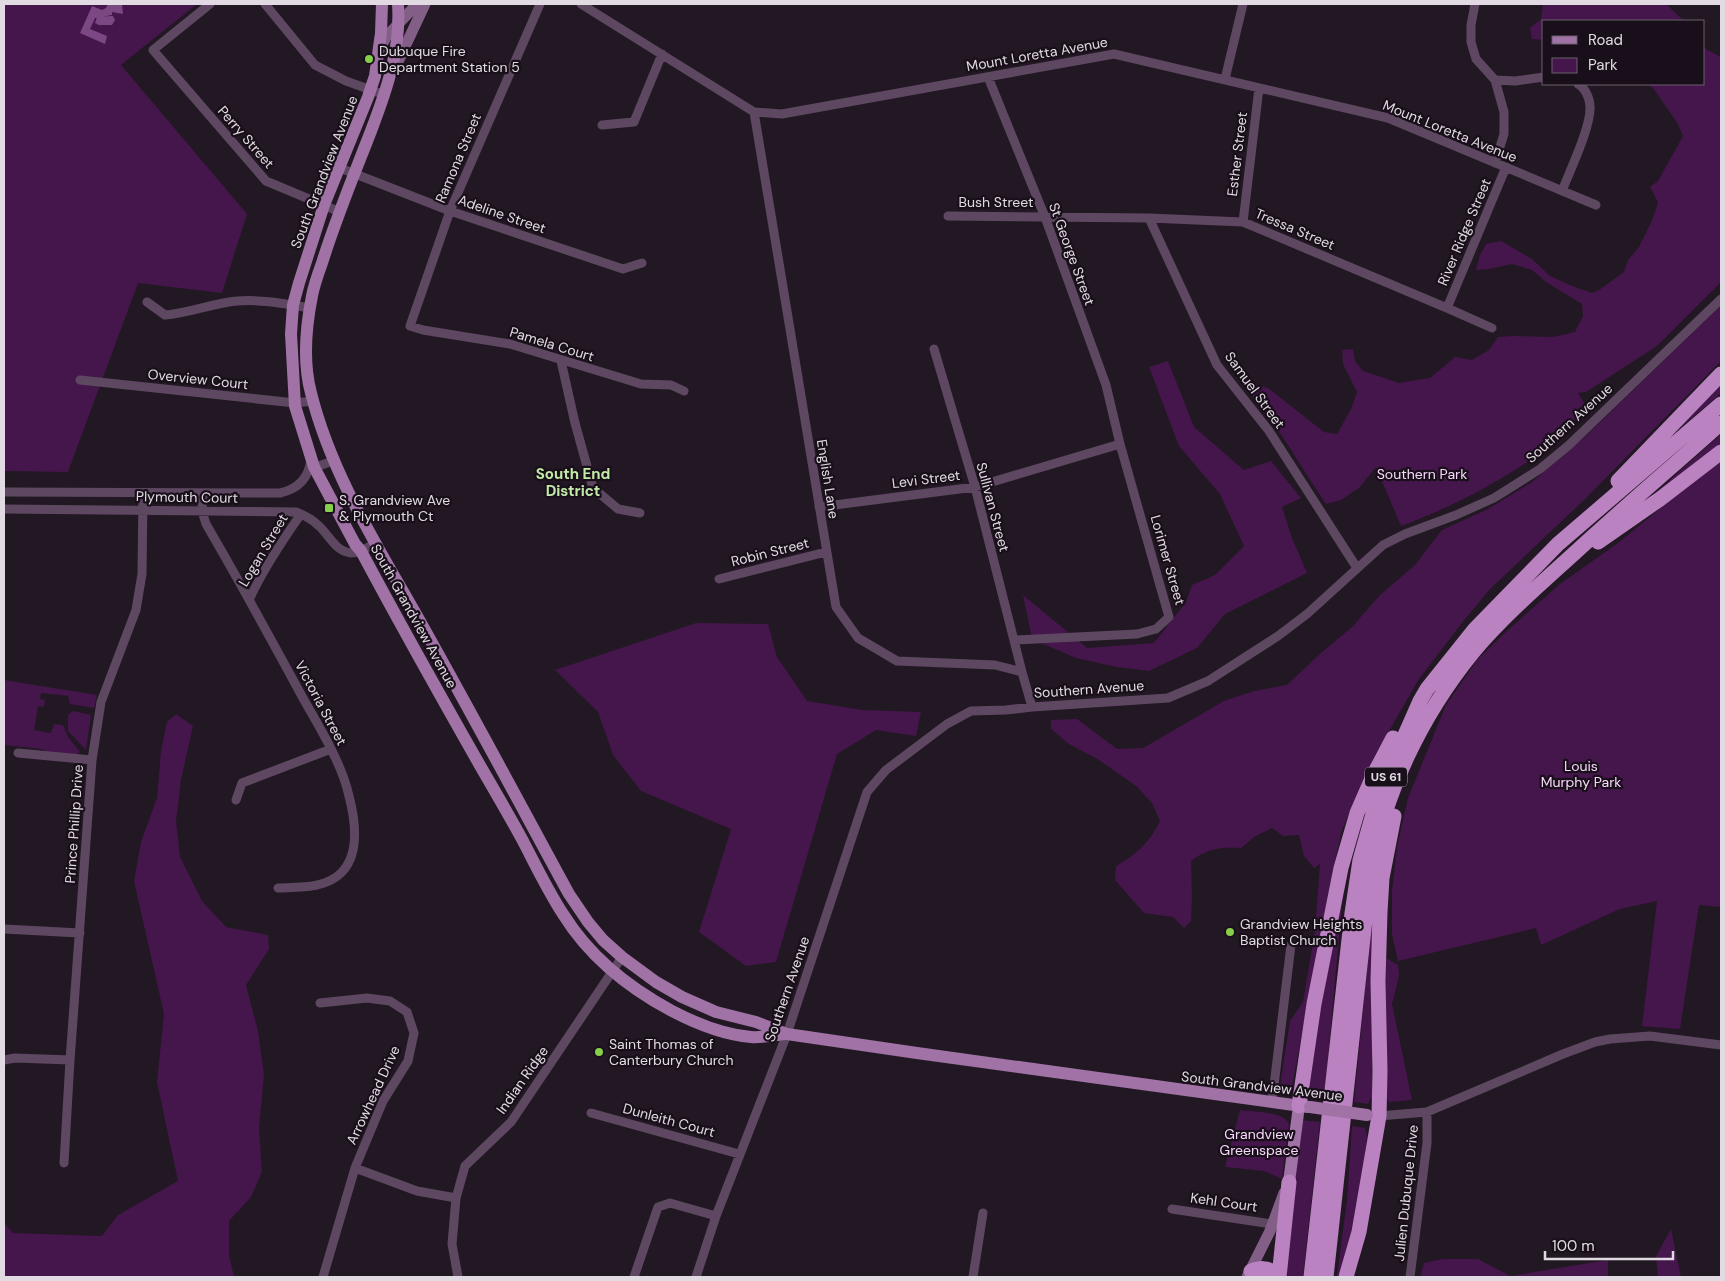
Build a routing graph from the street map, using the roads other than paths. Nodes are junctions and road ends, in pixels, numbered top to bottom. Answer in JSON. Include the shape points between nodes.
{"nodes":[{"id":1,"x":210,"y":4,"type":"edge"},
{"id":2,"x":265,"y":4,"type":"edge"},
{"id":3,"x":382,"y":4,"type":"edge"},
{"id":4,"x":398,"y":4,"type":"edge"},
{"id":5,"x":410,"y":4,"type":"edge"},
{"id":6,"x":416,"y":4,"type":"edge"},
{"id":7,"x":425,"y":4,"type":"edge"},
{"id":8,"x":540,"y":4,"type":"edge"},
{"id":9,"x":581,"y":4,"type":"edge"},
{"id":10,"x":1243,"y":4,"type":"edge"},
{"id":11,"x":1475,"y":4,"type":"edge"},
{"id":12,"x":398,"y":24,"type":"junction"},
{"id":13,"x":379,"y":50,"type":"junction"},
{"id":14,"x":662,"y":54,"type":"junction"},
{"id":15,"x":391,"y":77,"type":"junction"},
{"id":16,"x":988,"y":77,"type":"junction"},
{"id":17,"x":1542,"y":77,"type":"edge"},
{"id":18,"x":1225,"y":79,"type":"junction"},
{"id":19,"x":1495,"y":80,"type":"junction"},
{"id":20,"x":1579,"y":85,"type":"edge"},
{"id":21,"x":1258,"y":88,"type":"junction"},
{"id":22,"x":370,"y":90,"type":"junction"},
{"id":23,"x":385,"y":95,"type":"junction"},
{"id":24,"x":754,"y":112,"type":"junction"},
{"id":25,"x":602,"y":125,"type":"dead end"},
{"id":26,"x":1495,"y":163,"type":"junction"},
{"id":27,"x":1506,"y":167,"type":"junction"},
{"id":28,"x":340,"y":168,"type":"junction"},
{"id":29,"x":355,"y":174,"type":"junction"},
{"id":30,"x":1562,"y":191,"type":"junction"},
{"id":31,"x":324,"y":205,"type":"junction"},
{"id":32,"x":1596,"y":205,"type":"dead end"},
{"id":33,"x":450,"y":211,"type":"junction"},
{"id":34,"x":340,"y":212,"type":"junction"},
{"id":35,"x":948,"y":216,"type":"dead end"},
{"id":36,"x":1045,"y":217,"type":"junction"},
{"id":37,"x":1149,"y":218,"type":"junction"},
{"id":38,"x":1243,"y":222,"type":"junction"},
{"id":39,"x":642,"y":264,"type":"dead end"},
{"id":40,"x":1721,"y":299,"type":"edge"},
{"id":41,"x":147,"y":302,"type":"dead end"},
{"id":42,"x":294,"y":305,"type":"junction"},
{"id":43,"x":310,"y":308,"type":"junction"},
{"id":44,"x":1447,"y":308,"type":"junction"},
{"id":45,"x":410,"y":326,"type":"joint"},
{"id":46,"x":1492,"y":328,"type":"dead end"},
{"id":47,"x":934,"y":349,"type":"dead end"},
{"id":48,"x":561,"y":361,"type":"junction"},
{"id":49,"x":1721,"y":374,"type":"edge"},
{"id":50,"x":80,"y":380,"type":"dead end"},
{"id":51,"x":684,"y":391,"type":"dead end"},
{"id":52,"x":313,"y":401,"type":"junction"},
{"id":53,"x":295,"y":403,"type":"junction"},
{"id":54,"x":1721,"y":404,"type":"edge"},
{"id":55,"x":1721,"y":423,"type":"edge"},
{"id":56,"x":1120,"y":444,"type":"junction"},
{"id":57,"x":1721,"y":452,"type":"edge"},
{"id":58,"x":333,"y":461,"type":"junction"},
{"id":59,"x":312,"y":464,"type":"junction"},
{"id":60,"x":974,"y":487,"type":"junction"},
{"id":61,"x":4,"y":492,"type":"edge"},
{"id":62,"x":143,"y":494,"type":"junction"},
{"id":63,"x":203,"y":494,"type":"junction"},
{"id":64,"x":260,"y":494,"type":"junction"},
{"id":65,"x":819,"y":507,"type":"junction"},
{"id":66,"x":4,"y":509,"type":"edge"},
{"id":67,"x":143,"y":510,"type":"junction"},
{"id":68,"x":182,"y":511,"type":"junction"},
{"id":69,"x":202,"y":511,"type":"junction"},
{"id":70,"x":260,"y":512,"type":"junction"},
{"id":71,"x":640,"y":513,"type":"dead end"},
{"id":72,"x":301,"y":514,"type":"junction"},
{"id":73,"x":206,"y":524,"type":"junction"},
{"id":74,"x":376,"y":543,"type":"junction"},
{"id":75,"x":1558,"y":544,"type":"junction"},
{"id":76,"x":358,"y":552,"type":"junction"},
{"id":77,"x":826,"y":552,"type":"junction"},
{"id":78,"x":1357,"y":568,"type":"junction"},
{"id":79,"x":719,"y":579,"type":"dead end"},
{"id":80,"x":1544,"y":581,"type":"junction"},
{"id":81,"x":250,"y":600,"type":"junction"},
{"id":82,"x":1014,"y":640,"type":"junction"},
{"id":83,"x":1022,"y":672,"type":"junction"},
{"id":84,"x":1420,"y":701,"type":"junction"},
{"id":85,"x":1032,"y":707,"type":"junction"},
{"id":86,"x":1426,"y":720,"type":"junction"},
{"id":87,"x":331,"y":749,"type":"junction"},
{"id":88,"x":18,"y":753,"type":"dead end"},
{"id":89,"x":92,"y":760,"type":"junction"},
{"id":90,"x":236,"y":800,"type":"dead end"},
{"id":91,"x":534,"y":830,"type":"junction"},
{"id":92,"x":521,"y":837,"type":"junction"},
{"id":93,"x":278,"y":888,"type":"dead end"},
{"id":94,"x":4,"y":929,"type":"edge"},
{"id":95,"x":80,"y":933,"type":"junction"},
{"id":96,"x":1291,"y":944,"type":"dead end"},
{"id":97,"x":622,"y":957,"type":"junction"},
{"id":98,"x":612,"y":970,"type":"junction"},
{"id":99,"x":320,"y":1003,"type":"dead end"},
{"id":100,"x":787,"y":1034,"type":"junction"},
{"id":101,"x":1721,"y":1045,"type":"edge"},
{"id":102,"x":4,"y":1060,"type":"edge"},
{"id":103,"x":70,"y":1060,"type":"junction"},
{"id":104,"x":1272,"y":1102,"type":"junction"},
{"id":105,"x":1304,"y":1107,"type":"junction"},
{"id":106,"x":1427,"y":1112,"type":"junction"},
{"id":107,"x":591,"y":1113,"type":"dead end"},
{"id":108,"x":1373,"y":1115,"type":"junction"},
{"id":109,"x":739,"y":1154,"type":"junction"},
{"id":110,"x":64,"y":1163,"type":"dead end"},
{"id":111,"x":355,"y":1168,"type":"junction"},
{"id":112,"x":1289,"y":1182,"type":"junction"},
{"id":113,"x":456,"y":1198,"type":"junction"},
{"id":114,"x":1172,"y":1208,"type":"dead end"},
{"id":115,"x":983,"y":1213,"type":"dead end"},
{"id":116,"x":716,"y":1216,"type":"junction"},
{"id":117,"x":1272,"y":1224,"type":"junction"},
{"id":118,"x":1249,"y":1274,"type":"edge"},
{"id":119,"x":323,"y":1277,"type":"edge"},
{"id":120,"x":458,"y":1277,"type":"edge"},
{"id":121,"x":634,"y":1277,"type":"edge"},
{"id":122,"x":696,"y":1277,"type":"edge"},
{"id":123,"x":973,"y":1277,"type":"edge"},
{"id":124,"x":1278,"y":1277,"type":"edge"},
{"id":125,"x":1311,"y":1277,"type":"edge"},
{"id":126,"x":1326,"y":1277,"type":"edge"},
{"id":127,"x":1346,"y":1277,"type":"edge"},
{"id":128,"x":1410,"y":1277,"type":"edge"}],
"edges":[{"from":1,"to":31,"type":"street","name":"Perry Street","via":[[153,50],[266,181]]},
{"from":2,"to":22,"type":"street","via":[[315,65]]},
{"from":3,"to":13,"type":"main road","name":"South Grandview Avenue"},
{"from":4,"to":12,"type":"main road","name":"South Grandview Avenue"},
{"from":5,"to":6,"type":"main road"},
{"from":6,"to":12,"type":"main road"},
{"from":7,"to":15,"type":"main road"},
{"from":8,"to":33,"type":"street","name":"Ramona Street"},
{"from":9,"to":14,"type":"street","name":"Mount Loretta Avenue"},
{"from":10,"to":18,"type":"street"},
{"from":11,"to":19,"type":"street","name":"River Ridge Street","via":[[1471,42],[1476,59]]},
{"from":12,"to":13,"type":"main road"},
{"from":12,"to":15,"type":"main road","name":"South Grandview Avenue"},
{"from":13,"to":22,"type":"main road","name":"South Grandview Avenue"},
{"from":14,"to":24,"type":"street","name":"Mount Loretta Avenue"},
{"from":14,"to":25,"type":"street","via":[[634,122]]},
{"from":15,"to":23,"type":"main road","name":"South Grandview Avenue"},
{"from":16,"to":18,"type":"street","name":"Mount Loretta Avenue","via":[[1114,54]]},
{"from":16,"to":24,"type":"street","name":"Mount Loretta Avenue","via":[[782,114]]},
{"from":16,"to":36,"type":"street","name":"St George Street"},
{"from":17,"to":19,"type":"street"},
{"from":18,"to":21,"type":"street","name":"Mount Loretta Avenue"},
{"from":19,"to":26,"type":"street","name":"River Ridge Street","via":[[1505,124]]},
{"from":20,"to":30,"type":"street","via":[[1588,94],[1591,106]]},
{"from":21,"to":26,"type":"street","name":"Mount Loretta Avenue","via":[[1388,118]]},
{"from":21,"to":38,"type":"street","name":"Esther Street"},
{"from":22,"to":23,"type":"street"},
{"from":22,"to":28,"type":"main road","name":"South Grandview Avenue"},
{"from":23,"to":29,"type":"main road","name":"South Grandview Avenue"},
{"from":24,"to":65,"type":"street","name":"English Lane"},
{"from":26,"to":27,"type":"street","name":"Mount Loretta Avenue"},
{"from":27,"to":30,"type":"street","name":"Mount Loretta Avenue"},
{"from":27,"to":44,"type":"street","name":"River Ridge Street"},
{"from":28,"to":29,"type":"street","name":"Adeline Street"},
{"from":28,"to":31,"type":"main road","name":"South Grandview Avenue"},
{"from":29,"to":33,"type":"street","name":"Adeline Street"},
{"from":29,"to":34,"type":"main road","name":"South Grandview Avenue"},
{"from":30,"to":32,"type":"street","name":"Mount Loretta Avenue"},
{"from":31,"to":34,"type":"street","name":"Perry Street"},
{"from":31,"to":42,"type":"main road","name":"South Grandview Avenue"},
{"from":33,"to":39,"type":"street","name":"Adeline Street","via":[[623,269]]},
{"from":33,"to":45,"type":"street","name":"Ramona Street"},
{"from":34,"to":43,"type":"main road","name":"South Grandview Avenue"},
{"from":35,"to":36,"type":"street","name":"Bush Street"},
{"from":36,"to":37,"type":"street","name":"Tressa Street"},
{"from":36,"to":56,"type":"street","name":"St George Street","via":[[1106,385]]},
{"from":37,"to":38,"type":"street","name":"Tressa Street"},
{"from":37,"to":78,"type":"street","name":"Samuel Street","via":[[1217,365],[1269,431]]},
{"from":38,"to":44,"type":"street","name":"Tressa Street"},
{"from":40,"to":78,"type":"street","name":"Southern Avenue","via":[[1540,469],[1494,498],[1383,545]]},
{"from":41,"to":42,"type":"street","via":[[165,315],[237,301]]},
{"from":42,"to":43,"type":"street"},
{"from":42,"to":53,"type":"main road","name":"South Grandview Avenue","via":[[291,334]]},
{"from":43,"to":52,"type":"main road","name":"South Grandview Avenue","via":[[307,354]]},
{"from":44,"to":46,"type":"street","name":"Tressa Street"},
{"from":45,"to":48,"type":"street","name":"Pamela Court","via":[[510,344]]},
{"from":47,"to":60,"type":"street","name":"Sullivan Street"},
{"from":48,"to":51,"type":"street","name":"Pamela Court","via":[[641,384],[671,385]]},
{"from":48,"to":71,"type":"street","via":[[593,488],[618,509]]},
{"from":49,"to":75,"type":"highway"},
{"from":50,"to":53,"type":"street","name":"Overview Court"},
{"from":52,"to":53,"type":"street","name":"Overview Court"},
{"from":52,"to":58,"type":"main road","name":"South Grandview Avenue"},
{"from":53,"to":59,"type":"main road","name":"South Grandview Avenue"},
{"from":54,"to":75,"type":"highway","number":"US 61"},
{"from":55,"to":80,"type":"highway","number":"US 61"},
{"from":56,"to":60,"type":"street","name":"Levi Street"},
{"from":56,"to":82,"type":"street","name":"Lorimer Street","via":[[1169,616],[1156,629],[1137,634]]},
{"from":57,"to":80,"type":"highway"},
{"from":58,"to":59,"type":"street"},
{"from":58,"to":74,"type":"main road","name":"South Grandview Avenue"},
{"from":59,"to":64,"type":"street","name":"Plymouth Court","via":[[300,485],[291,491]]},
{"from":59,"to":76,"type":"main road","name":"South Grandview Avenue"},
{"from":60,"to":65,"type":"street","name":"Levi Street"},
{"from":60,"to":82,"type":"street","name":"Sullivan Street"},
{"from":61,"to":62,"type":"street","name":"Plymouth Court"},
{"from":62,"to":63,"type":"street","name":"Plymouth Court"},
{"from":62,"to":67,"type":"street","name":"Prince Phillip Drive"},
{"from":63,"to":64,"type":"street","name":"Plymouth Court"},
{"from":63,"to":69,"type":"street","name":"Victoria Street"},
{"from":64,"to":70,"type":"street"},
{"from":65,"to":77,"type":"street","name":"English Lane"},
{"from":66,"to":67,"type":"street","name":"Plymouth Court"},
{"from":67,"to":68,"type":"street","name":"Plymouth Court"},
{"from":67,"to":89,"type":"street","name":"Prince Phillip Drive","via":[[142,574],[136,610],[101,702]]},
{"from":68,"to":69,"type":"street","name":"Plymouth Court"},
{"from":68,"to":73,"type":"street"},
{"from":69,"to":70,"type":"street","name":"Plymouth Court"},
{"from":69,"to":73,"type":"street","name":"Victoria Street"},
{"from":70,"to":72,"type":"street","name":"Plymouth Court"},
{"from":72,"to":76,"type":"street","via":[[320,527],[335,546],[352,554]]},
{"from":72,"to":81,"type":"street","name":"Logan Street","via":[[263,572]]},
{"from":73,"to":81,"type":"street","name":"Victoria Street"},
{"from":74,"to":76,"type":"street"},
{"from":74,"to":91,"type":"main road","name":"South Grandview Avenue"},
{"from":75,"to":84,"type":"highway","number":"US 61","via":[[1475,629]]},
{"from":76,"to":92,"type":"main road","name":"South Grandview Avenue"},
{"from":77,"to":79,"type":"street","name":"Robin Street"},
{"from":77,"to":83,"type":"street","name":"English Lane","via":[[836,607],[858,638],[896,661],[995,664]]},
{"from":78,"to":85,"type":"street","name":"Southern Avenue","via":[[1278,636],[1208,681],[1168,698]]},
{"from":80,"to":86,"type":"highway","number":"US 61","via":[[1474,652]]},
{"from":81,"to":87,"type":"street","name":"Victoria Street"},
{"from":82,"to":83,"type":"street","name":"Sullivan Street"},
{"from":83,"to":85,"type":"street"},
{"from":84,"to":105,"type":"highway","via":[[1413,705],[1374,774],[1351,832],[1314,1004]]},
{"from":84,"to":125,"type":"highway","number":"US 61","via":[[1378,796],[1360,860]]},
{"from":85,"to":100,"type":"street","name":"Southern Avenue","via":[[971,711],[947,724],[886,770],[867,792]]},
{"from":86,"to":108,"type":"highway","via":[[1420,746],[1395,811],[1382,878],[1378,981],[1380,1071]]},
{"from":86,"to":126,"type":"highway","number":"US 61","via":[[1394,789],[1372,861]]},
{"from":87,"to":90,"type":"street","via":[[242,783]]},
{"from":87,"to":93,"type":"street","name":"Victoria Street","via":[[349,794],[354,828],[352,856],[333,880],[313,886]]},
{"from":88,"to":89,"type":"street"},
{"from":89,"to":95,"type":"street","name":"Prince Phillip Drive"},
{"from":91,"to":92,"type":"main road"},
{"from":91,"to":97,"type":"main road","name":"South Grandview Avenue","via":[[569,894],[593,928]]},
{"from":92,"to":98,"type":"main road","name":"South Grandview Avenue","via":[[564,916]]},
{"from":94,"to":95,"type":"street"},
{"from":95,"to":103,"type":"street","name":"Prince Phillip Drive"},
{"from":96,"to":104,"type":"street"},
{"from":97,"to":98,"type":"street","name":"Indian Ridge"},
{"from":97,"to":100,"type":"main road","name":"South Grandview Avenue","via":[[682,998]]},
{"from":98,"to":100,"type":"main road","name":"South Grandview Avenue","via":[[652,1000],[704,1025],[752,1037]]},
{"from":98,"to":113,"type":"street","name":"Indian Ridge","via":[[510,1122],[465,1166]]},
{"from":99,"to":111,"type":"street","name":"Arrowhead Drive","via":[[367,998],[390,1001],[407,1012],[414,1033],[408,1060],[383,1101]]},
{"from":100,"to":104,"type":"main road","name":"South Grandview Avenue"},
{"from":100,"to":109,"type":"street","name":"Southern Avenue"},
{"from":101,"to":106,"type":"street","name":"South Grandview Avenue","via":[[1650,1036],[1602,1040]]},
{"from":102,"to":103,"type":"street"},
{"from":103,"to":110,"type":"street","name":"Prince Phillip Drive"},
{"from":104,"to":105,"type":"main road","name":"South Grandview Avenue"},
{"from":105,"to":108,"type":"main road","name":"South Grandview Avenue","bridge":true},
{"from":105,"to":112,"type":"main road"},
{"from":106,"to":108,"type":"street","name":"South Grandview Avenue"},
{"from":106,"to":128,"type":"street","name":"Julien Dubuque Drive","via":[[1427,1143]]},
{"from":107,"to":109,"type":"street","name":"Dunleith Court"},
{"from":108,"to":127,"type":"highway","via":[[1359,1232]]},
{"from":109,"to":116,"type":"street","name":"Southern Avenue"},
{"from":111,"to":113,"type":"street","via":[[418,1191]]},
{"from":111,"to":119,"type":"street","name":"Arrowhead Drive"},
{"from":112,"to":117,"type":"main road"},
{"from":112,"to":124,"type":"highway"},
{"from":113,"to":120,"type":"street","name":"Indian Ridge","via":[[452,1244]]},
{"from":114,"to":117,"type":"street","name":"Kehl Court"},
{"from":115,"to":123,"type":"street"},
{"from":116,"to":121,"type":"street","via":[[670,1203],[658,1207]]},
{"from":116,"to":122,"type":"street","name":"Southern Avenue"},
{"from":117,"to":118,"type":"main road"},
{"from":118,"to":124,"type":"highway","via":[[1266,1268]]}]}
